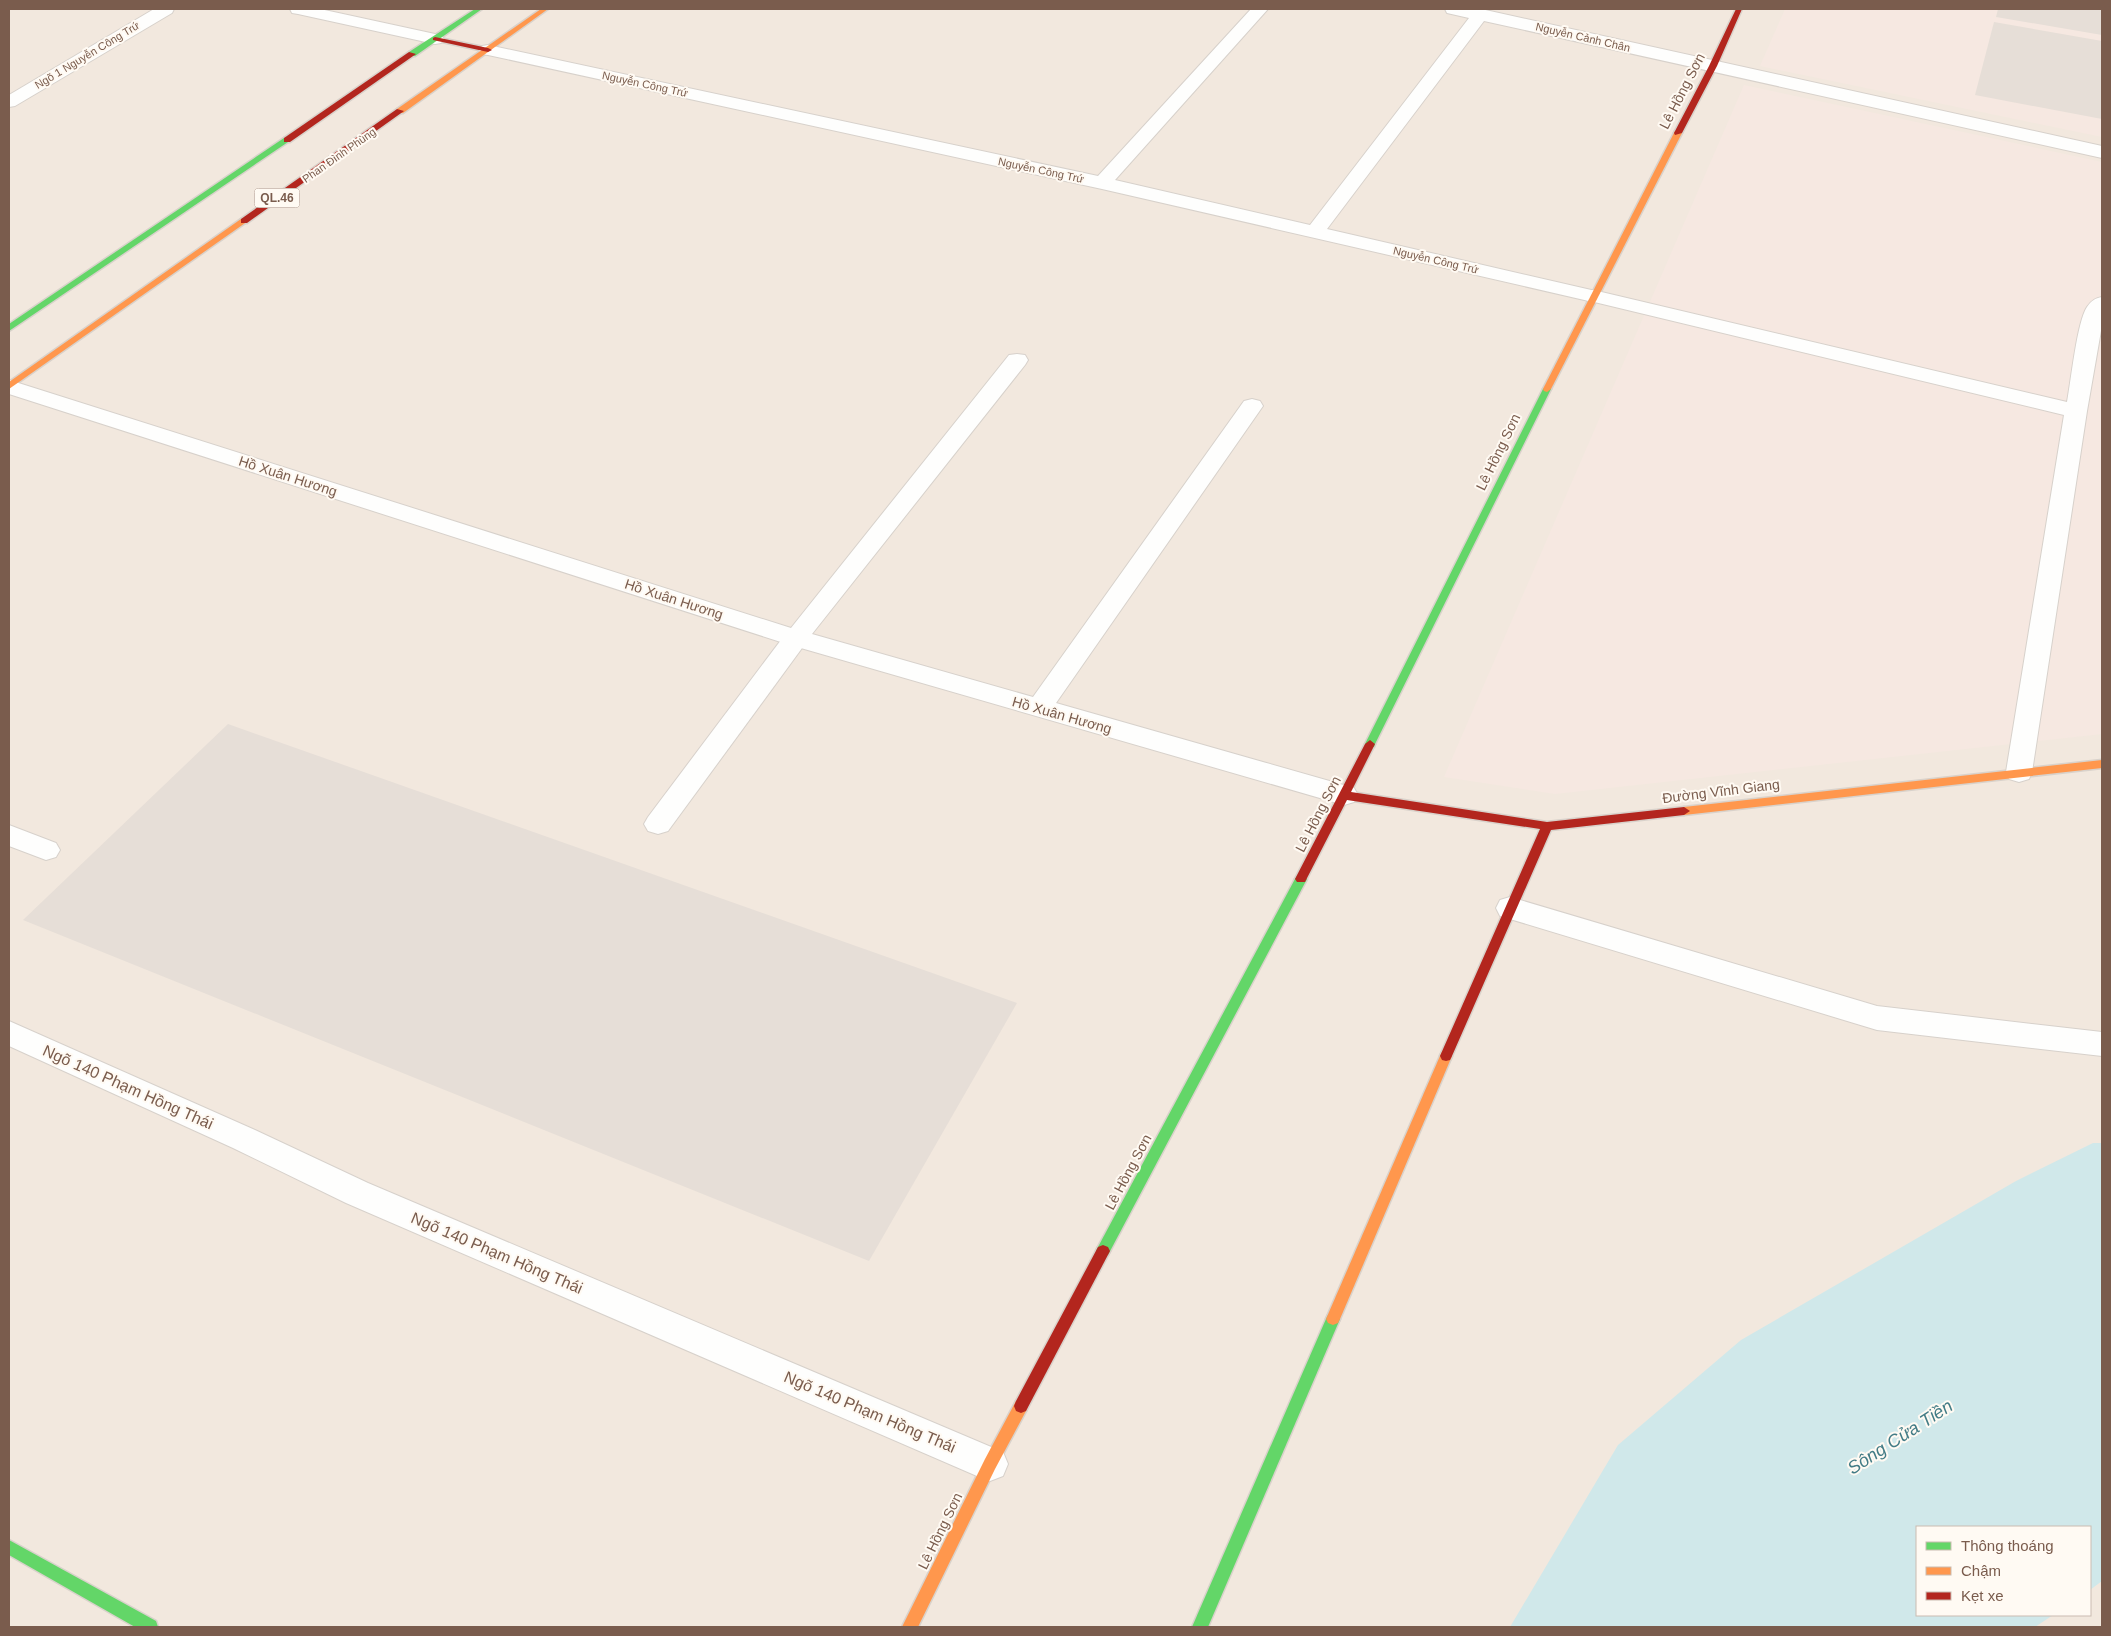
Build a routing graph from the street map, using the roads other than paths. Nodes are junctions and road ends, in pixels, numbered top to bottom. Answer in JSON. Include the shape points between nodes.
{"nodes":[{"id":1,"x":166,"y":9,"type":"edge"},
{"id":2,"x":298,"y":9,"type":"edge"},
{"id":3,"x":479,"y":9,"type":"edge"},
{"id":4,"x":545,"y":9,"type":"edge"},
{"id":5,"x":1260,"y":9,"type":"edge"},
{"id":6,"x":1453,"y":9,"type":"edge"},
{"id":7,"x":1739,"y":9,"type":"edge"},
{"id":8,"x":1481,"y":14,"type":"junction"},
{"id":9,"x":434,"y":39,"type":"junction"},
{"id":10,"x":488,"y":50,"type":"junction"},
{"id":11,"x":1713,"y":66,"type":"junction"},
{"id":12,"x":9,"y":102,"type":"edge"},
{"id":13,"x":2102,"y":152,"type":"edge"},
{"id":14,"x":1102,"y":183,"type":"junction"},
{"id":15,"x":1315,"y":232,"type":"junction"},
{"id":16,"x":1593,"y":296,"type":"junction"},
{"id":17,"x":2102,"y":303,"type":"edge"},
{"id":18,"x":9,"y":328,"type":"edge"},
{"id":19,"x":1017,"y":360,"type":"dead end"},
{"id":20,"x":9,"y":386,"type":"edge"},
{"id":21,"x":1252,"y":406,"type":"dead end"},
{"id":22,"x":2076,"y":411,"type":"junction"},
{"id":23,"x":796,"y":638,"type":"junction"},
{"id":24,"x":1039,"y":708,"type":"junction"},
{"id":25,"x":2102,"y":764,"type":"edge"},
{"id":26,"x":2019,"y":772,"type":"junction"},
{"id":27,"x":1344,"y":795,"type":"junction"},
{"id":28,"x":658,"y":824,"type":"dead end"},
{"id":29,"x":1548,"y":826,"type":"junction"},
{"id":30,"x":9,"y":835,"type":"edge"},
{"id":31,"x":46,"y":850,"type":"dead end"},
{"id":32,"x":1510,"y":908,"type":"junction"},
{"id":33,"x":9,"y":1033,"type":"edge"},
{"id":34,"x":2102,"y":1044,"type":"edge"},
{"id":35,"x":990,"y":1464,"type":"junction"},
{"id":36,"x":9,"y":1547,"type":"edge"},
{"id":37,"x":150,"y":1627,"type":"edge"},
{"id":38,"x":910,"y":1627,"type":"edge"},
{"id":39,"x":1200,"y":1627,"type":"edge"}],
"edges":[{"from":1,"to":12,"type":"street","name":"Ngõ 1 Nguyễn Công Trứ"},
{"from":2,"to":9,"type":"street"},
{"from":3,"to":9,"type":"main road"},
{"from":4,"to":10,"type":"main road","name":"Phan Đình Phùng","number":"QL.46"},
{"from":5,"to":14,"type":"street"},
{"from":6,"to":8,"type":"street","name":"Nguyễn Cảnh Chân"},
{"from":7,"to":11,"type":"main road","name":"Lê Hồng Sơn"},
{"from":8,"to":11,"type":"street","name":"Nguyễn Cảnh Chân"},
{"from":8,"to":15,"type":"street"},
{"from":9,"to":10,"type":"main road"},
{"from":9,"to":18,"type":"main road"},
{"from":10,"to":14,"type":"street","name":"Nguyễn Công Trứ"},
{"from":10,"to":20,"type":"main road","name":"Phan Đình Phùng","number":"QL.46"},
{"from":11,"to":13,"type":"street","name":"Nguyễn Cảnh Chân"},
{"from":11,"to":16,"type":"main road","name":"Lê Hồng Sơn"},
{"from":14,"to":15,"type":"street","name":"Nguyễn Công Trứ"},
{"from":15,"to":16,"type":"street","name":"Nguyễn Công Trứ"},
{"from":16,"to":22,"type":"street","name":"Nguyễn Công Trứ"},
{"from":16,"to":27,"type":"main road","name":"Lê Hồng Sơn"},
{"from":17,"to":22,"type":"street","via":[[2096,308],[2093,318]]},
{"from":19,"to":23,"type":"street"},
{"from":20,"to":23,"type":"street","name":"Hồ Xuân Hương"},
{"from":21,"to":24,"type":"street"},
{"from":22,"to":26,"type":"street"},
{"from":23,"to":24,"type":"street","name":"Hồ Xuân Hương"},
{"from":23,"to":28,"type":"street"},
{"from":24,"to":27,"type":"street","name":"Hồ Xuân Hương"},
{"from":25,"to":26,"type":"main road","name":"Đường Vĩnh Giang"},
{"from":26,"to":29,"type":"main road","name":"Đường Vĩnh Giang"},
{"from":27,"to":29,"type":"main road","name":"Đường Vĩnh Giang"},
{"from":27,"to":35,"type":"main road","name":"Lê Hồng Sơn"},
{"from":29,"to":32,"type":"main road"},
{"from":30,"to":31,"type":"street"},
{"from":32,"to":34,"type":"street","via":[[1877,1018]]},
{"from":32,"to":39,"type":"main road"},
{"from":33,"to":35,"type":"street","name":"Ngõ 140 Phạm Hồng Thái","via":[[357,1193]]},
{"from":35,"to":38,"type":"main road","name":"Lê Hồng Sơn"},
{"from":36,"to":37,"type":"main road"}]}
